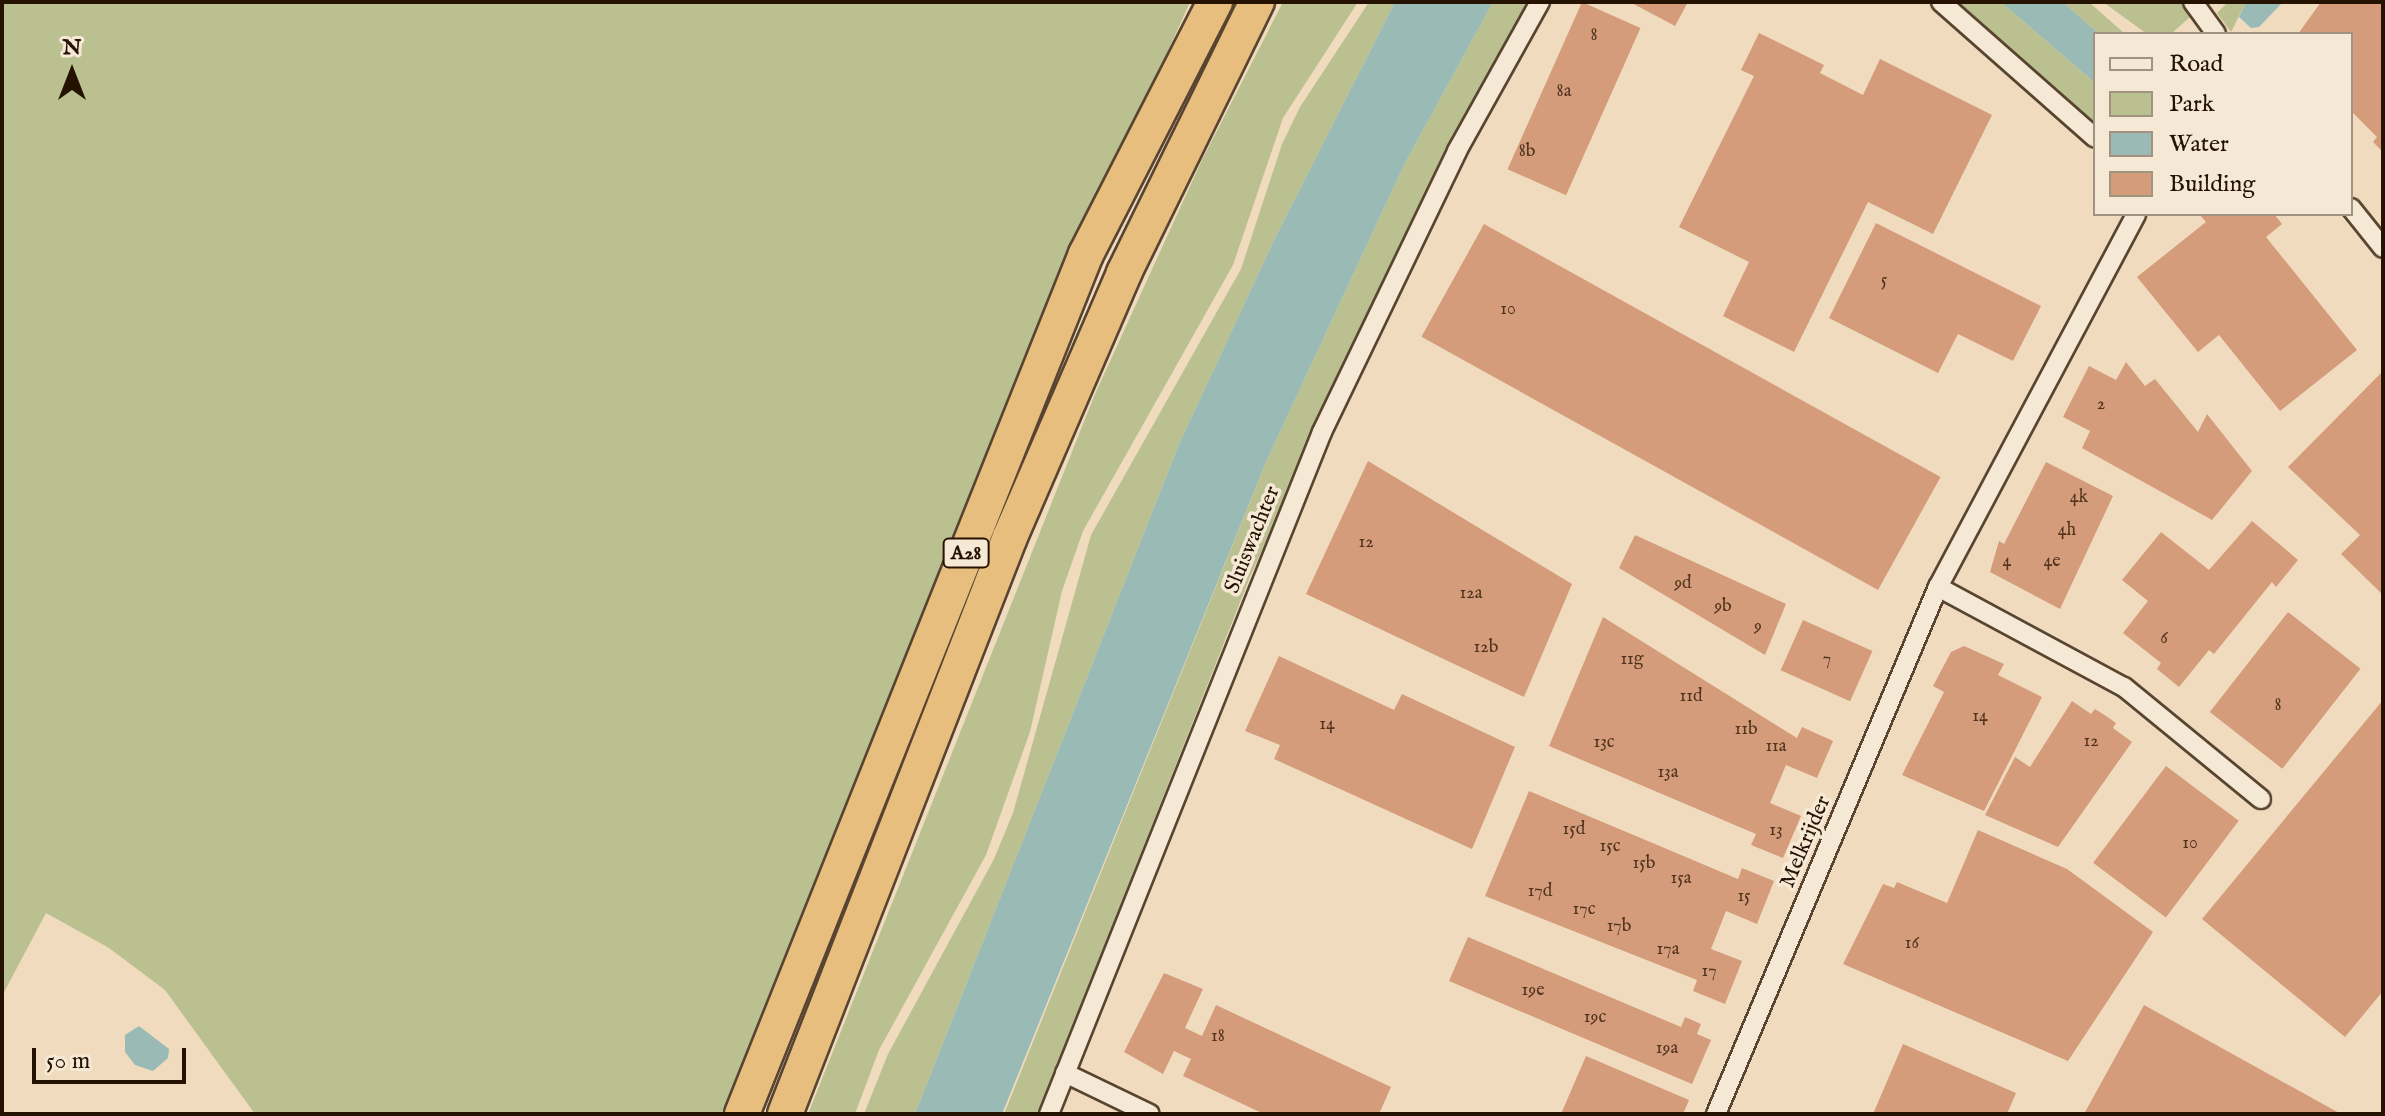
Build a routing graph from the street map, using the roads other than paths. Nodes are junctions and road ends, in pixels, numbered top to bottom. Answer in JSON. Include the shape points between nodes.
{"nodes":[{"id":1,"x":1215,"y":2,"type":"edge"},
{"id":2,"x":1257,"y":2,"type":"edge"},
{"id":3,"x":1540,"y":2,"type":"edge"},
{"id":4,"x":1941,"y":2,"type":"edge"},
{"id":5,"x":2193,"y":2,"type":"edge"},
{"id":6,"x":2215,"y":32,"type":"edge"},
{"id":7,"x":2093,"y":136,"type":"edge"},
{"id":8,"x":2353,"y":210,"type":"edge"},
{"id":9,"x":2135,"y":216,"type":"edge"},
{"id":10,"x":2383,"y":248,"type":"edge"},
{"id":11,"x":1938,"y":587,"type":"junction"},
{"id":12,"x":2261,"y":799,"type":"dead end"},
{"id":13,"x":1065,"y":1073,"type":"junction"},
{"id":14,"x":742,"y":1114,"type":"edge"},
{"id":15,"x":785,"y":1114,"type":"edge"},
{"id":16,"x":1049,"y":1114,"type":"edge"},
{"id":17,"x":1150,"y":1114,"type":"edge"},
{"id":18,"x":1716,"y":1114,"type":"edge"}],
"edges":[{"from":1,"to":14,"type":"highway","number":"A28","via":[[1086,254]]},
{"from":2,"to":15,"type":"highway","number":"A28","via":[[1131,259],[1010,537]]},
{"from":3,"to":13,"type":"street","name":"Sluiswachter","via":[[1457,151],[1322,432]]},
{"from":4,"to":7,"type":"street"},
{"from":5,"to":6,"type":"street"},
{"from":8,"to":10,"type":"street"},
{"from":9,"to":11,"type":"street","name":"Melkrijder"},
{"from":11,"to":12,"type":"street","via":[[2124,687]]},
{"from":11,"to":18,"type":"street","name":"Melkrijder"},
{"from":13,"to":16,"type":"street","name":"Sluiswachter"},
{"from":13,"to":17,"type":"street"}]}
